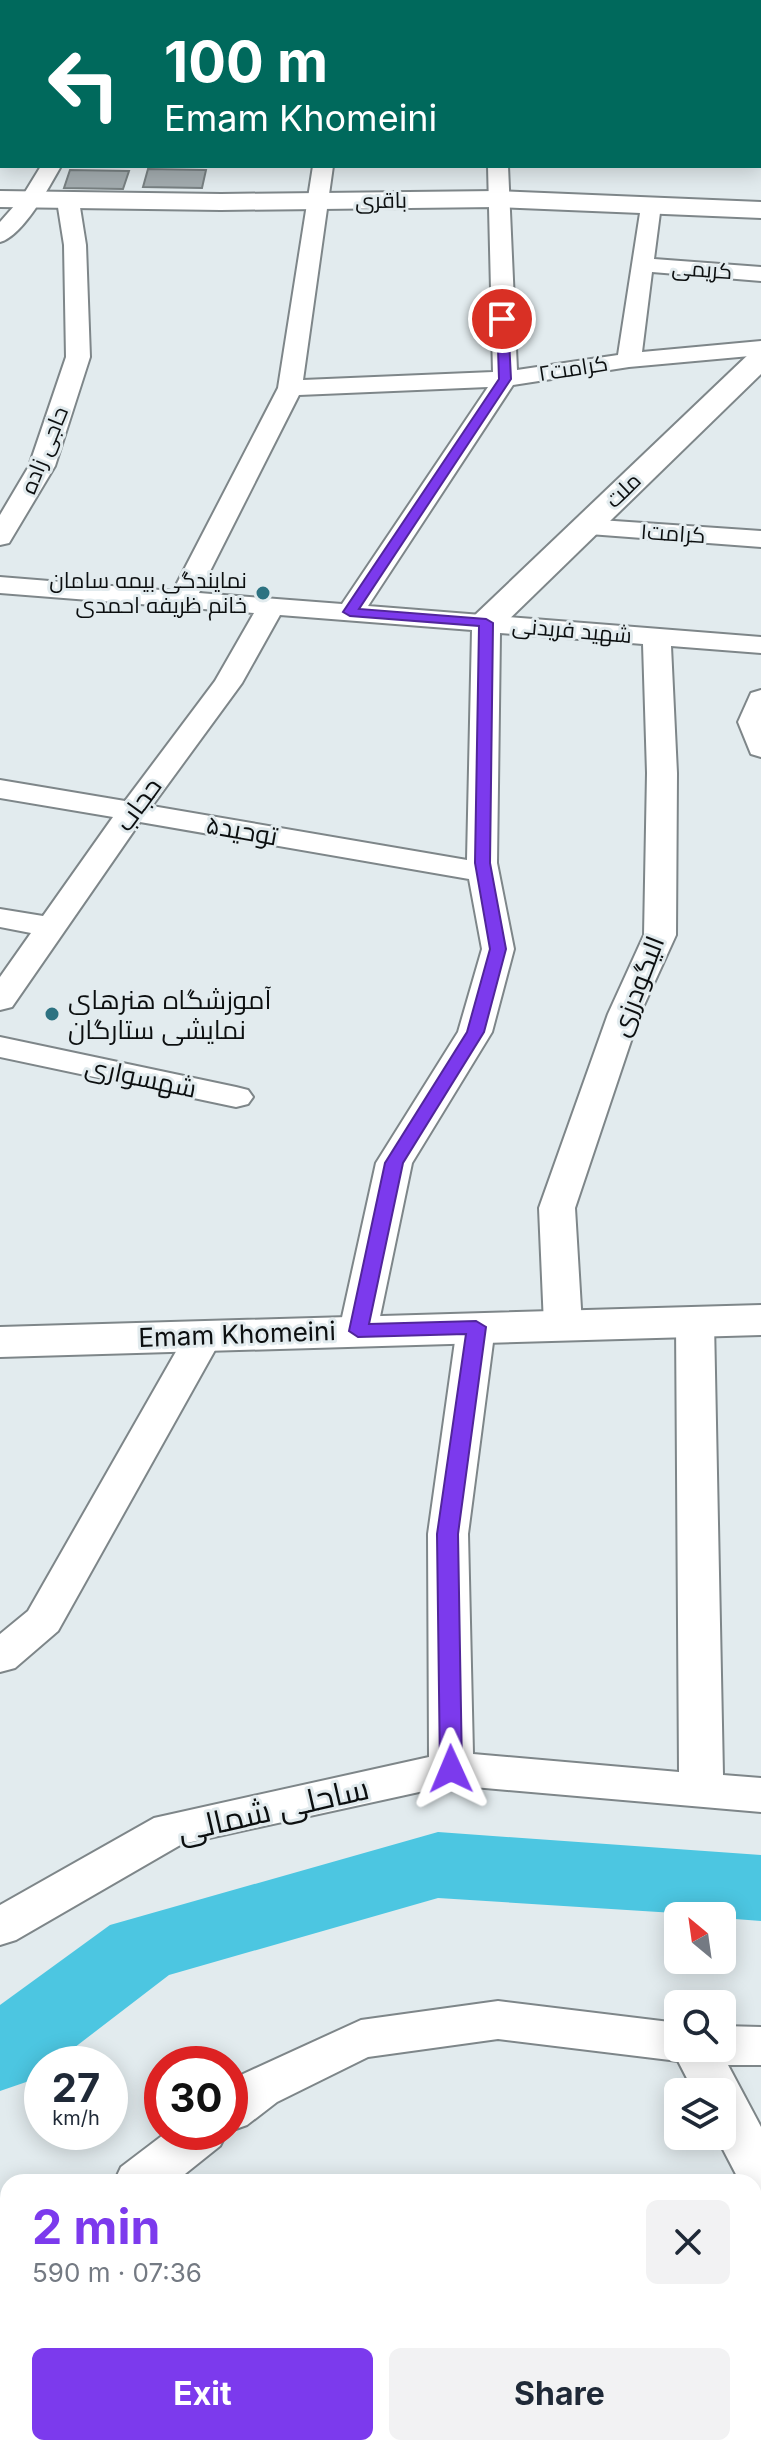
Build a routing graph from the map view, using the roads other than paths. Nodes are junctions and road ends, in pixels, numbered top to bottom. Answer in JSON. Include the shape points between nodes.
{"nodes":[{"id":1,"x":50,"y":168,"type":"edge"},
{"id":2,"x":323,"y":168,"type":"edge"},
{"id":3,"x":498,"y":168,"type":"edge"},
{"id":4,"x":0,"y":199,"type":"edge"},
{"id":5,"x":497,"y":199,"type":"junction"},
{"id":6,"x":31,"y":200,"type":"junction"},
{"id":7,"x":68,"y":201,"type":"junction"},
{"id":8,"x":317,"y":201,"type":"junction"},
{"id":9,"x":650,"y":205,"type":"junction"},
{"id":10,"x":761,"y":210,"type":"edge"},
{"id":11,"x":0,"y":235,"type":"edge"},
{"id":12,"x":642,"y":265,"type":"junction"},
{"id":13,"x":761,"y":274,"type":"edge"},
{"id":14,"x":761,"y":348,"type":"edge"},
{"id":15,"x":761,"y":358,"type":"edge"},
{"id":16,"x":629,"y":360,"type":"junction"},
{"id":17,"x":505,"y":379,"type":"junction"},
{"id":18,"x":290,"y":388,"type":"junction"},
{"id":19,"x":585,"y":527,"type":"junction"},
{"id":20,"x":0,"y":537,"type":"edge"},
{"id":21,"x":761,"y":539,"type":"edge"},
{"id":22,"x":0,"y":585,"type":"edge"},
{"id":23,"x":182,"y":599,"type":"junction"},
{"id":24,"x":272,"y":606,"type":"junction"},
{"id":25,"x":350,"y":612,"type":"junction"},
{"id":26,"x":486,"y":623,"type":"junction"},
{"id":27,"x":657,"y":636,"type":"junction"},
{"id":28,"x":761,"y":645,"type":"edge"},
{"id":29,"x":761,"y":699,"type":"edge"},
{"id":30,"x":761,"y":748,"type":"edge"},
{"id":31,"x":0,"y":789,"type":"edge"},
{"id":32,"x":133,"y":811,"type":"junction"},
{"id":33,"x":484,"y":872,"type":"junction"},
{"id":34,"x":0,"y":918,"type":"edge"},
{"id":35,"x":52,"y":927,"type":"junction"},
{"id":36,"x":0,"y":1000,"type":"edge"},
{"id":37,"x":0,"y":1047,"type":"edge"},
{"id":38,"x":236,"y":1097,"type":"dead end"},
{"id":39,"x":761,"y":1320,"type":"edge"},
{"id":40,"x":695,"y":1322,"type":"junction"},
{"id":41,"x":563,"y":1325,"type":"junction"},
{"id":42,"x":476,"y":1327,"type":"junction"},
{"id":43,"x":358,"y":1331,"type":"junction"},
{"id":44,"x":205,"y":1334,"type":"junction"},
{"id":45,"x":0,"y":1342,"type":"edge"},
{"id":46,"x":0,"y":1657,"type":"edge"},
{"id":47,"x":451,"y":1769,"type":"junction"},
{"id":48,"x":701,"y":1790,"type":"junction"},
{"id":49,"x":761,"y":1795,"type":"edge"},
{"id":50,"x":0,"y":1927,"type":"edge"},
{"id":51,"x":664,"y":2040,"type":"edge"},
{"id":52,"x":736,"y":2045,"type":"edge"},
{"id":53,"x":761,"y":2046,"type":"edge"},
{"id":54,"x":248,"y":2097,"type":"edge"},
{"id":55,"x":736,"y":2127,"type":"edge"},
{"id":56,"x":180,"y":2150,"type":"edge"},
{"id":57,"x":149,"y":2174,"type":"edge"},
{"id":58,"x":760,"y":2174,"type":"edge"}],
"edges":[{"from":1,"to":6,"type":"street"},
{"from":2,"to":8,"type":"street"},
{"from":3,"to":5,"type":"street"},
{"from":4,"to":6,"type":"street","name":"باقری"},
{"from":5,"to":8,"type":"street","name":"باقری"},
{"from":5,"to":9,"type":"street","name":"باقری"},
{"from":5,"to":17,"type":"street"},
{"from":6,"to":7,"type":"street","name":"باقری"},
{"from":6,"to":11,"type":"street"},
{"from":7,"to":8,"type":"street","name":"باقری"},
{"from":7,"to":20,"type":"street","name":"حاجی زاده","via":[[75,245],[78,357],[42,466]]},
{"from":8,"to":18,"type":"street"},
{"from":9,"to":10,"type":"street","name":"باقری"},
{"from":9,"to":12,"type":"street"},
{"from":12,"to":13,"type":"street","name":"کریمی"},
{"from":12,"to":16,"type":"street"},
{"from":14,"to":16,"type":"street","name":"کرامت۲"},
{"from":15,"to":19,"type":"street","name":"ملت"},
{"from":16,"to":17,"type":"street","name":"کرامت۲"},
{"from":17,"to":18,"type":"street","name":"کرامت۲"},
{"from":17,"to":25,"type":"street"},
{"from":18,"to":23,"type":"street"},
{"from":19,"to":21,"type":"street","name":"کرامت۱"},
{"from":19,"to":26,"type":"street","name":"ملت"},
{"from":22,"to":23,"type":"street","name":"شهید فریدنی"},
{"from":23,"to":24,"type":"street","name":"شهید فریدنی"},
{"from":24,"to":25,"type":"street","name":"شهید فریدنی"},
{"from":24,"to":32,"type":"street","name":"حجاب","via":[[228,683]]},
{"from":25,"to":26,"type":"street","name":"شهید فریدنی"},
{"from":26,"to":27,"type":"street","name":"شهید فریدنی"},
{"from":26,"to":33,"type":"street"},
{"from":27,"to":28,"type":"street","name":"شهید فریدنی"},
{"from":27,"to":41,"type":"street","name":"الیگودرزی","via":[[660,935],[624,1014],[557,1208]]},
{"from":29,"to":30,"type":"street","via":[[752,722]]},
{"from":31,"to":32,"type":"street","name":"توحید۵"},
{"from":32,"to":33,"type":"street","name":"توحید۵"},
{"from":32,"to":35,"type":"street","name":"حجاب"},
{"from":33,"to":43,"type":"street","via":[[498,949],[475,1032],[394,1163]]},
{"from":34,"to":35,"type":"street"},
{"from":35,"to":36,"type":"street","name":"حجاب"},
{"from":37,"to":38,"type":"street","name":"شهسواری"},
{"from":39,"to":40,"type":"street","name":"Emam Khomeini"},
{"from":40,"to":41,"type":"street","name":"Emam Khomeini"},
{"from":40,"to":48,"type":"street"},
{"from":41,"to":42,"type":"street","name":"Emam Khomeini"},
{"from":42,"to":43,"type":"street","name":"Emam Khomeini"},
{"from":42,"to":47,"type":"street","via":[[448,1534]]},
{"from":43,"to":44,"type":"street","name":"Emam Khomeini"},
{"from":44,"to":45,"type":"street","name":"Emam Khomeini"},
{"from":44,"to":46,"type":"street","via":[[43,1621]]},
{"from":47,"to":48,"type":"street","name":"ساحلی شمالی"},
{"from":47,"to":50,"type":"street","name":"ساحلی شمالی","via":[[170,1830]]},
{"from":48,"to":49,"type":"street","name":"ساحلی شمالی"},
{"from":51,"to":54,"type":"street","via":[[498,2020],[361,2039]]},
{"from":52,"to":53,"type":"street"},
{"from":55,"to":58,"type":"street"},
{"from":56,"to":57,"type":"street"}]}
